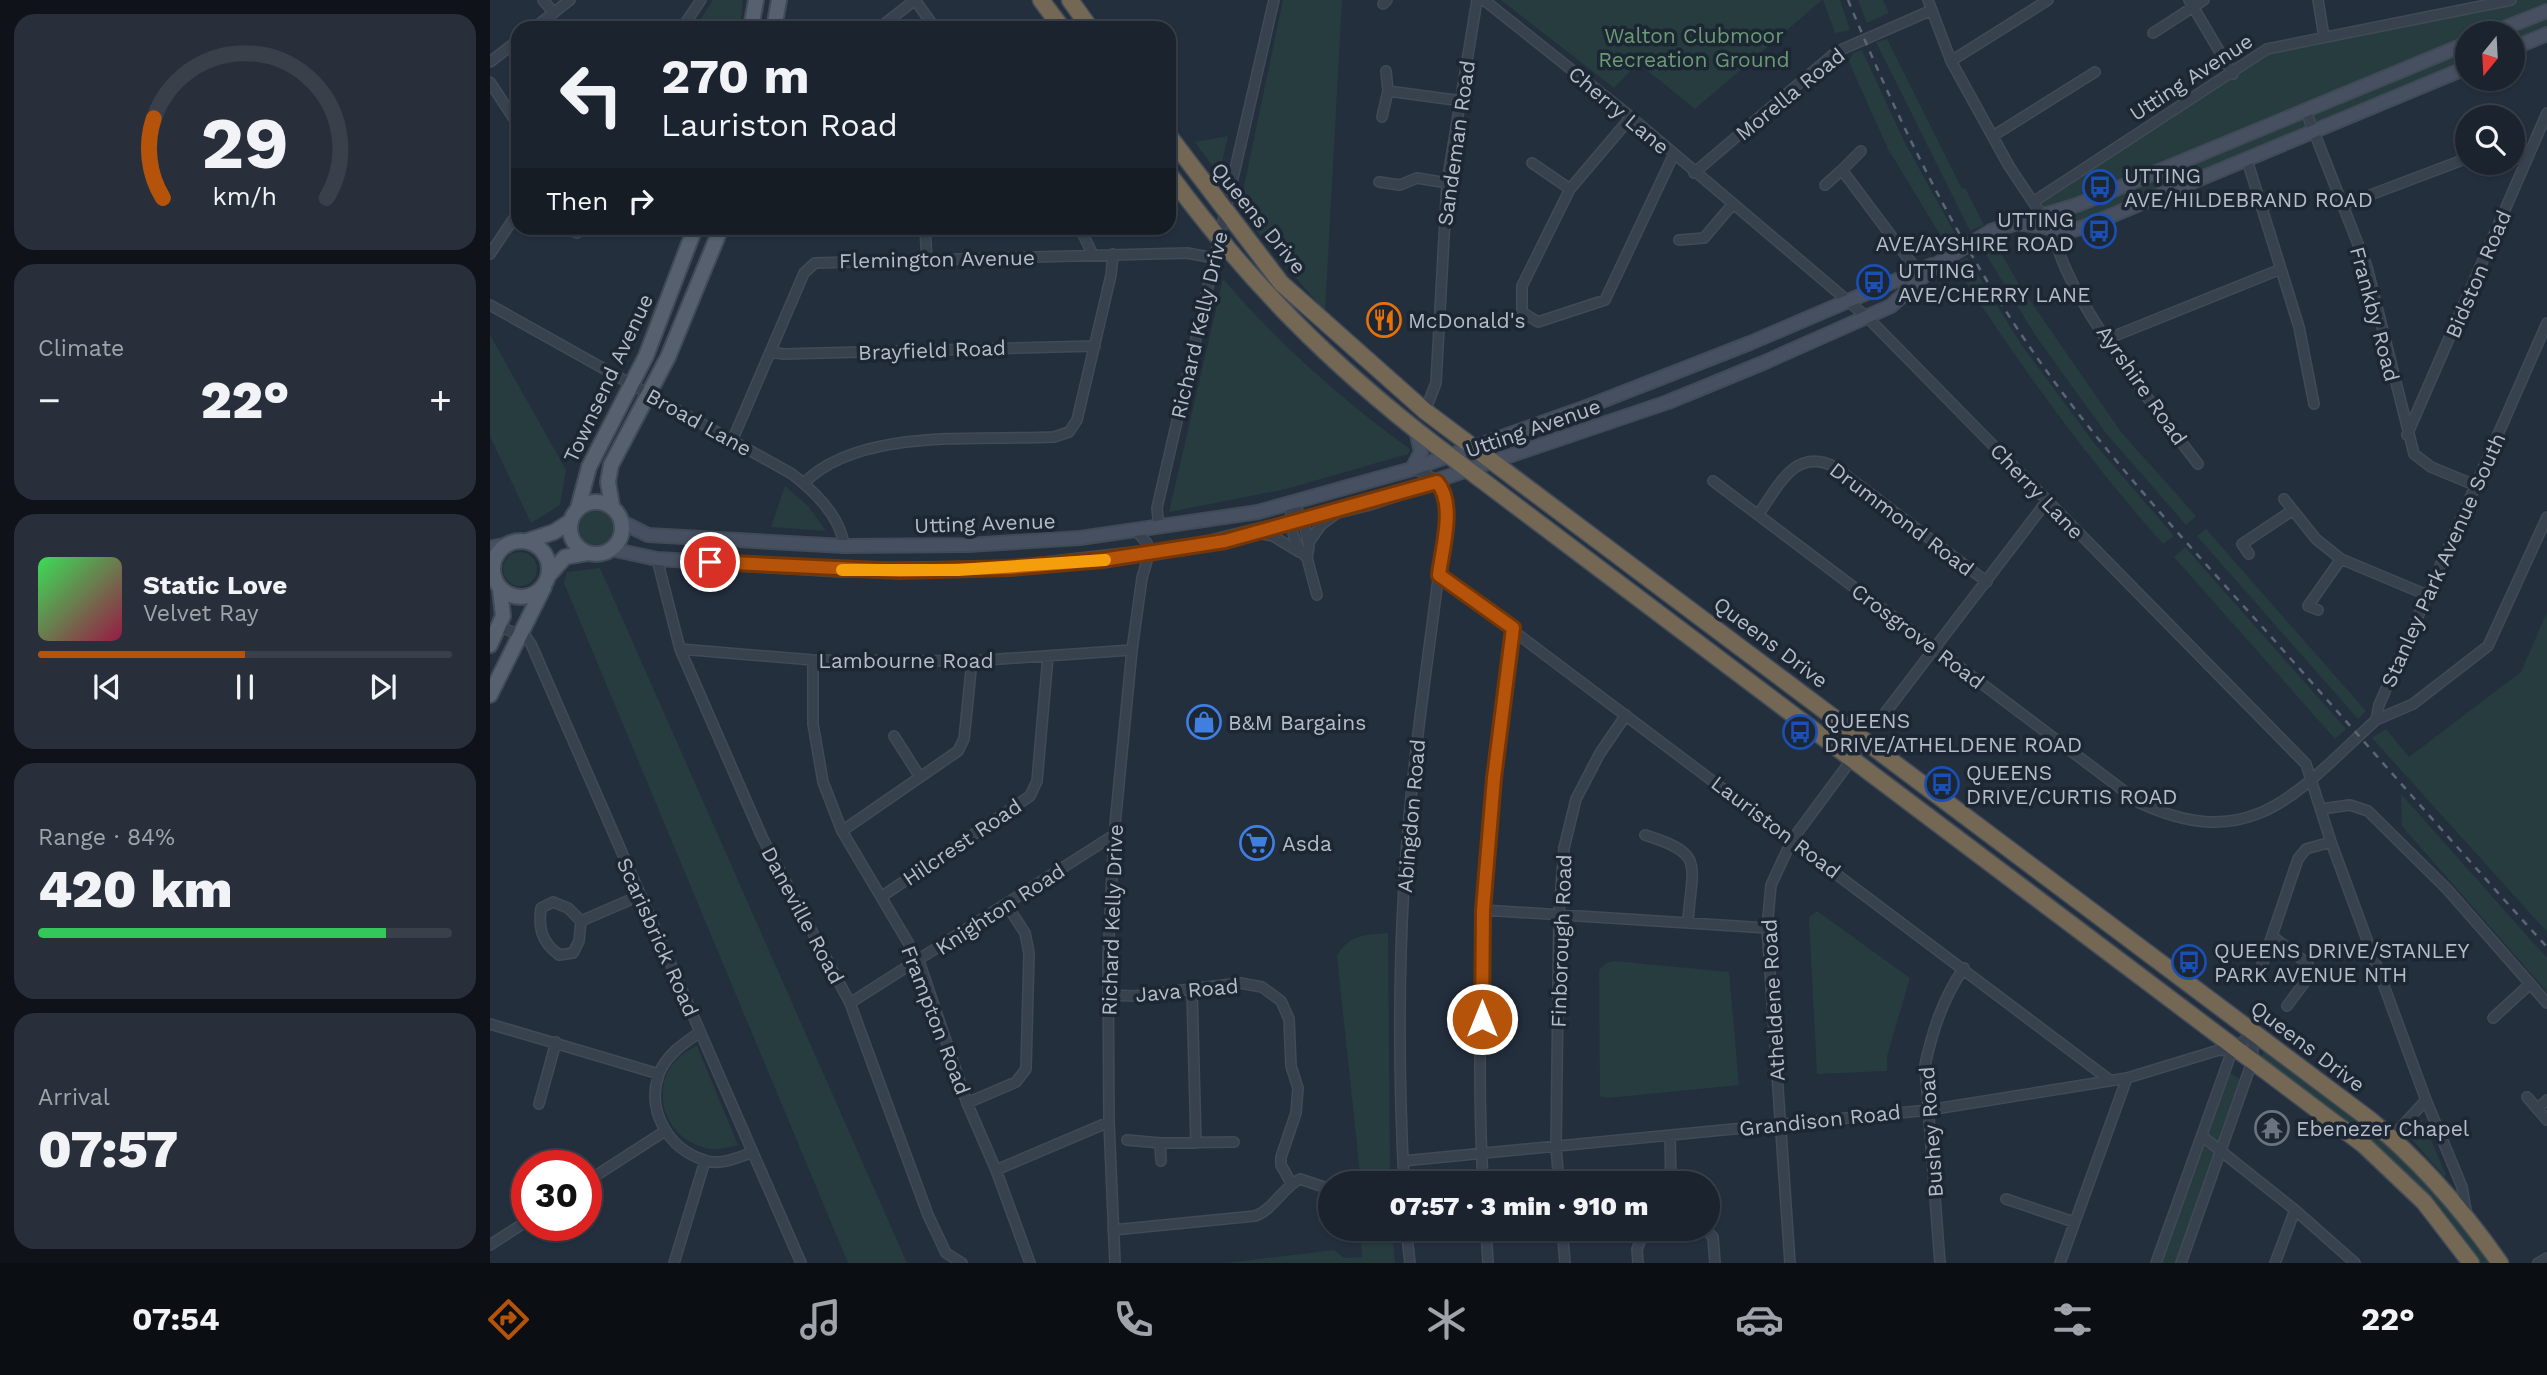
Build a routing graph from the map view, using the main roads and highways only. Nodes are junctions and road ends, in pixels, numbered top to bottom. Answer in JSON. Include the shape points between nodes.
{"nodes":[{"id":1,"x":756,"y":0,"type":"edge"},
{"id":2,"x":779,"y":0,"type":"edge"},
{"id":3,"x":1041,"y":0,"type":"edge"},
{"id":4,"x":1070,"y":0,"type":"edge"},
{"id":5,"x":752,"y":21,"type":"edge"},
{"id":6,"x":775,"y":21,"type":"edge"},
{"id":7,"x":1057,"y":21,"type":"edge"},
{"id":8,"x":1085,"y":21,"type":"edge"},
{"id":9,"x":1176,"y":146,"type":"edge"},
{"id":10,"x":1176,"y":184,"type":"edge"},
{"id":11,"x":692,"y":235,"type":"edge"},
{"id":12,"x":718,"y":235,"type":"edge"},
{"id":13,"x":612,"y":506,"type":"junction"},
{"id":14,"x":574,"y":515,"type":"junction"},
{"id":15,"x":527,"y":541,"type":"junction"},
{"id":16,"x":497,"y":547,"type":"edge"},
{"id":17,"x":588,"y":553,"type":"junction"},
{"id":18,"x":547,"y":579,"type":"junction"},
{"id":19,"x":496,"y":585,"type":"edge"},
{"id":20,"x":490,"y":645,"type":"edge"},
{"id":21,"x":490,"y":695,"type":"edge"},
{"id":22,"x":2471,"y":1263,"type":"edge"},
{"id":23,"x":2500,"y":1263,"type":"edge"}],
"edges":[{"from":1,"to":5,"type":"main road"},
{"from":2,"to":6,"type":"main road"},
{"from":3,"to":7,"type":"highway"},
{"from":4,"to":8,"type":"highway"},
{"from":9,"to":23,"type":"highway","name":"Queens Drive","via":[[1281,283],[1425,411],[2392,1137],[2467,1217]]},
{"from":10,"to":22,"type":"highway","name":"Queens Drive","via":[[1218,242],[1345,373],[2394,1171]]},
{"from":11,"to":14,"type":"main road","name":"Townsend Avenue","via":[[632,385],[589,467]]},
{"from":12,"to":13,"type":"main road","name":"Townsend Avenue","via":[[684,320],[611,465]]},
{"from":13,"to":14,"type":"main road","via":[[595,501]]},
{"from":13,"to":17,"type":"main road","via":[[622,522],[621,537],[611,549]]},
{"from":14,"to":15,"type":"main road","via":[[554,532]]},
{"from":14,"to":17,"type":"main road","via":[[575,543]]},
{"from":15,"to":16,"type":"main road"},
{"from":15,"to":18,"type":"main road","via":[[547,556]]},
{"from":16,"to":19,"type":"main road","via":[[492,566]]},
{"from":17,"to":18,"type":"main road","via":[[565,557]]},
{"from":18,"to":19,"type":"main road","via":[[527,597],[509,595]]},
{"from":18,"to":21,"type":"main road"},
{"from":19,"to":20,"type":"main road","via":[[504,609]]}]}
